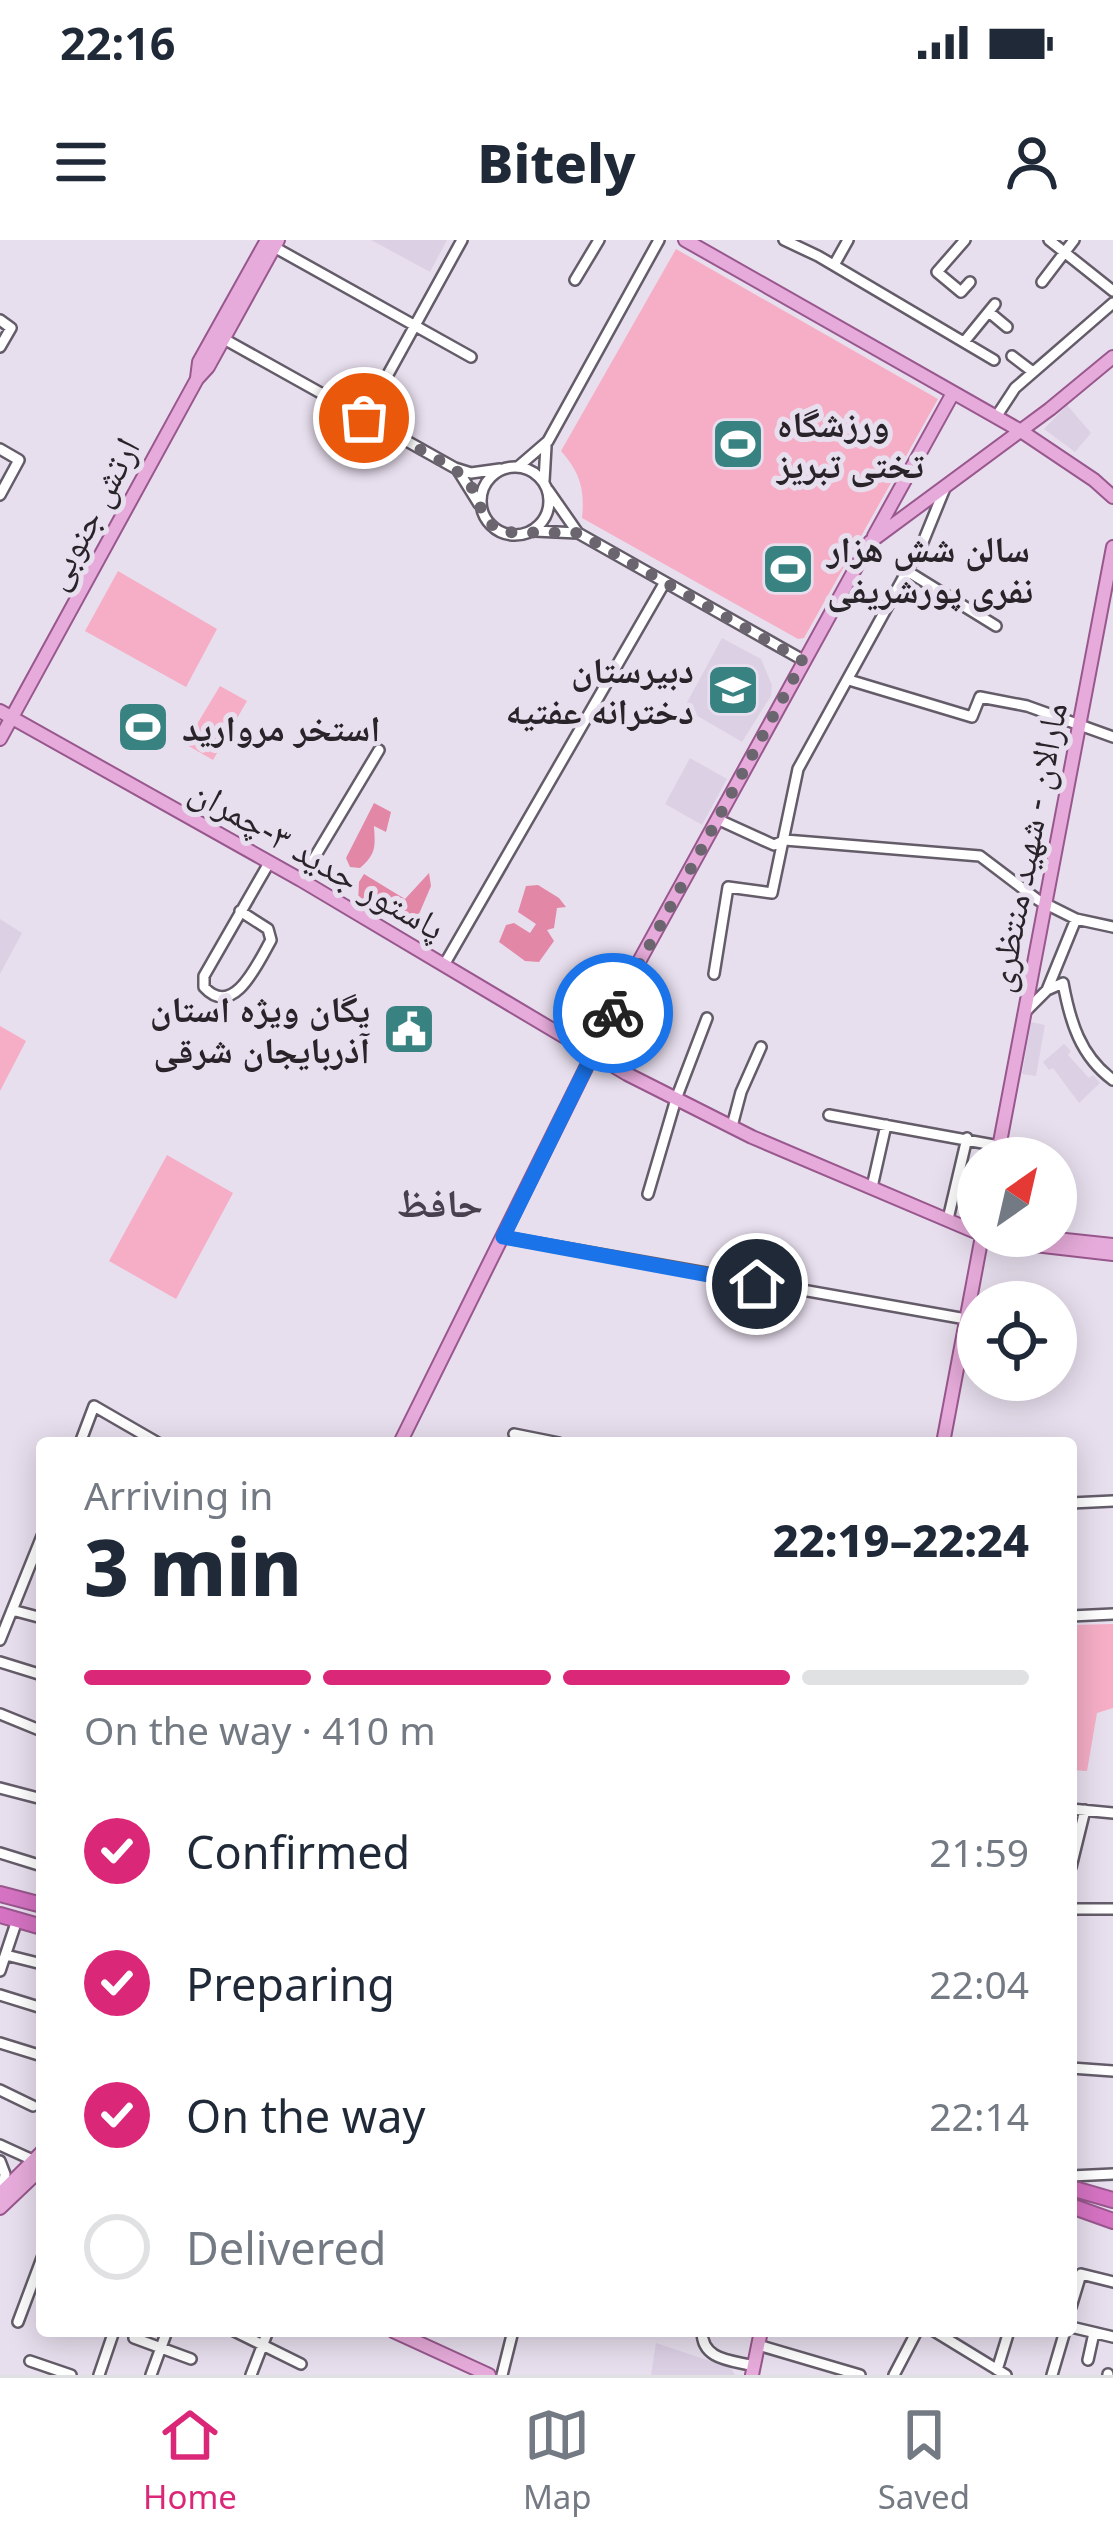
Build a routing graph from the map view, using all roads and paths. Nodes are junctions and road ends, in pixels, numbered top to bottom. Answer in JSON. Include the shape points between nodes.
{"nodes":[{"id":1,"x":462,"y":240,"type":"edge"},
{"id":2,"x":599,"y":240,"type":"edge"},
{"id":3,"x":659,"y":240,"type":"edge"},
{"id":4,"x":685,"y":240,"type":"edge"},
{"id":5,"x":784,"y":240,"type":"edge"},
{"id":6,"x":848,"y":240,"type":"edge"},
{"id":7,"x":964,"y":240,"type":"edge"},
{"id":8,"x":1049,"y":240,"type":"edge"},
{"id":9,"x":1074,"y":240,"type":"edge"},
{"id":10,"x":273,"y":242,"type":"edge"},
{"id":11,"x":1064,"y":252,"type":"junction"},
{"id":12,"x":834,"y":265,"type":"junction"},
{"id":13,"x":575,"y":280,"type":"dead end"},
{"id":14,"x":970,"y":282,"type":"dead end"},
{"id":15,"x":1042,"y":282,"type":"dead end"},
{"id":16,"x":1113,"y":291,"type":"edge"},
{"id":17,"x":1113,"y":303,"type":"edge"},
{"id":18,"x":968,"y":313,"type":"dead end"},
{"id":19,"x":0,"y":320,"type":"edge"},
{"id":20,"x":980,"y":322,"type":"junction"},
{"id":21,"x":415,"y":325,"type":"junction"},
{"id":22,"x":1006,"y":327,"type":"dead end"},
{"id":23,"x":224,"y":338,"type":"junction"},
{"id":24,"x":964,"y":342,"type":"junction"},
{"id":25,"x":0,"y":346,"type":"edge"},
{"id":26,"x":471,"y":356,"type":"dead end"},
{"id":27,"x":1012,"y":356,"type":"dead end"},
{"id":28,"x":1112,"y":358,"type":"edge"},
{"id":29,"x":994,"y":360,"type":"dead end"},
{"id":30,"x":1033,"y":372,"type":"junction"},
{"id":31,"x":196,"y":379,"type":"junction"},
{"id":32,"x":953,"y":393,"type":"junction"},
{"id":33,"x":996,"y":417,"type":"junction"},
{"id":34,"x":364,"y":418,"type":"junction"},
{"id":35,"x":1022,"y":431,"type":"junction"},
{"id":36,"x":548,"y":441,"type":"junction"},
{"id":37,"x":0,"y":449,"type":"edge"},
{"id":38,"x":519,"y":466,"type":"junction"},
{"id":39,"x":455,"y":469,"type":"junction"},
{"id":40,"x":500,"y":469,"type":"junction"},
{"id":41,"x":946,"y":484,"type":"junction"},
{"id":42,"x":546,"y":486,"type":"junction"},
{"id":43,"x":0,"y":495,"type":"edge"},
{"id":44,"x":1113,"y":496,"type":"edge"},
{"id":45,"x":482,"y":511,"type":"junction"},
{"id":46,"x":530,"y":532,"type":"junction"},
{"id":47,"x":578,"y":533,"type":"junction"},
{"id":48,"x":870,"y":542,"type":"junction"},
{"id":49,"x":1113,"y":547,"type":"edge"},
{"id":50,"x":907,"y":571,"type":"junction"},
{"id":51,"x":664,"y":583,"type":"junction"},
{"id":52,"x":996,"y":626,"type":"dead end"},
{"id":53,"x":803,"y":661,"type":"junction"},
{"id":54,"x":850,"y":680,"type":"junction"},
{"id":55,"x":6,"y":714,"type":"edge"},
{"id":56,"x":1076,"y":723,"type":"junction"},
{"id":57,"x":1113,"y":737,"type":"edge"},
{"id":58,"x":0,"y":739,"type":"edge"},
{"id":59,"x":379,"y":750,"type":"dead end"},
{"id":60,"x":717,"y":819,"type":"junction"},
{"id":61,"x":785,"y":841,"type":"junction"},
{"id":62,"x":269,"y":863,"type":"junction"},
{"id":63,"x":301,"y":880,"type":"junction"},
{"id":64,"x":1046,"y":904,"type":"junction"},
{"id":65,"x":240,"y":911,"type":"junction"},
{"id":66,"x":1076,"y":919,"type":"junction"},
{"id":67,"x":1113,"y":927,"type":"edge"},
{"id":68,"x":444,"y":965,"type":"junction"},
{"id":69,"x":714,"y":974,"type":"dead end"},
{"id":70,"x":1047,"y":990,"type":"junction"},
{"id":71,"x":1025,"y":1012,"type":"junction"},
{"id":72,"x":706,"y":1018,"type":"dead end"},
{"id":73,"x":761,"y":1047,"type":"dead end"},
{"id":74,"x":592,"y":1055,"type":"junction"},
{"id":75,"x":1113,"y":1080,"type":"edge"},
{"id":76,"x":676,"y":1099,"type":"junction"},
{"id":77,"x":829,"y":1115,"type":"dead end"},
{"id":78,"x":886,"y":1125,"type":"junction"},
{"id":79,"x":732,"y":1126,"type":"junction"},
{"id":80,"x":961,"y":1137,"type":"edge"},
{"id":81,"x":1001,"y":1137,"type":"edge"},
{"id":82,"x":957,"y":1181,"type":"edge"},
{"id":83,"x":872,"y":1187,"type":"junction"},
{"id":84,"x":648,"y":1194,"type":"dead end"},
{"id":85,"x":948,"y":1219,"type":"junction"},
{"id":86,"x":957,"y":1223,"type":"edge"},
{"id":87,"x":503,"y":1237,"type":"junction"},
{"id":88,"x":1077,"y":1244,"type":"edge"},
{"id":89,"x":1077,"y":1248,"type":"edge"},
{"id":90,"x":1113,"y":1250,"type":"edge"},
{"id":91,"x":957,"y":1317,"type":"edge"},
{"id":92,"x":957,"y":1368,"type":"edge"},
{"id":93,"x":514,"y":1434,"type":"dead end"},
{"id":94,"x":82,"y":1437,"type":"edge"},
{"id":95,"x":148,"y":1437,"type":"edge"},
{"id":96,"x":403,"y":1437,"type":"edge"},
{"id":97,"x":529,"y":1437,"type":"edge"},
{"id":98,"x":944,"y":1437,"type":"edge"},
{"id":99,"x":1113,"y":1501,"type":"edge"},
{"id":100,"x":1077,"y":1503,"type":"edge"},
{"id":101,"x":36,"y":1560,"type":"edge"},
{"id":102,"x":12,"y":1610,"type":"junction"},
{"id":103,"x":1113,"y":1614,"type":"edge"},
{"id":104,"x":36,"y":1616,"type":"edge"},
{"id":105,"x":1077,"y":1616,"type":"edge"},
{"id":106,"x":0,"y":1640,"type":"edge"},
{"id":107,"x":0,"y":1662,"type":"edge"},
{"id":108,"x":36,"y":1673,"type":"edge"},
{"id":109,"x":0,"y":1714,"type":"edge"},
{"id":110,"x":36,"y":1729,"type":"edge"},
{"id":111,"x":0,"y":1788,"type":"edge"},
{"id":112,"x":36,"y":1797,"type":"edge"},
{"id":113,"x":1077,"y":1809,"type":"edge"},
{"id":114,"x":1085,"y":1810,"type":"junction"},
{"id":115,"x":1113,"y":1814,"type":"edge"},
{"id":116,"x":1077,"y":1843,"type":"edge"},
{"id":117,"x":0,"y":1853,"type":"edge"},
{"id":118,"x":36,"y":1864,"type":"edge"},
{"id":119,"x":0,"y":1894,"type":"edge"},
{"id":120,"x":36,"y":1903,"type":"edge"},
{"id":121,"x":1077,"y":1909,"type":"edge"},
{"id":122,"x":1113,"y":1909,"type":"edge"},
{"id":123,"x":0,"y":1915,"type":"edge"},
{"id":124,"x":17,"y":1920,"type":"junction"},
{"id":125,"x":36,"y":1925,"type":"edge"},
{"id":126,"x":2,"y":1962,"type":"edge"},
{"id":127,"x":36,"y":1964,"type":"edge"},
{"id":128,"x":0,"y":1995,"type":"edge"},
{"id":129,"x":36,"y":2006,"type":"edge"},
{"id":130,"x":0,"y":2043,"type":"edge"},
{"id":131,"x":36,"y":2054,"type":"edge"},
{"id":132,"x":1077,"y":2069,"type":"edge"},
{"id":133,"x":1113,"y":2072,"type":"edge"},
{"id":134,"x":0,"y":2090,"type":"edge"},
{"id":135,"x":33,"y":2106,"type":"dead end"},
{"id":136,"x":0,"y":2145,"type":"edge"},
{"id":137,"x":36,"y":2158,"type":"edge"},
{"id":138,"x":0,"y":2161,"type":"edge"},
{"id":139,"x":36,"y":2163,"type":"edge"},
{"id":140,"x":36,"y":2165,"type":"edge"},
{"id":141,"x":1113,"y":2174,"type":"edge"},
{"id":142,"x":1077,"y":2184,"type":"edge"},
{"id":143,"x":1077,"y":2186,"type":"edge"},
{"id":144,"x":1,"y":2193,"type":"edge"},
{"id":145,"x":1113,"y":2200,"type":"edge"},
{"id":146,"x":0,"y":2208,"type":"edge"},
{"id":147,"x":1077,"y":2209,"type":"edge"},
{"id":148,"x":1113,"y":2221,"type":"edge"},
{"id":149,"x":36,"y":2274,"type":"edge"},
{"id":150,"x":1077,"y":2281,"type":"edge"},
{"id":151,"x":1113,"y":2282,"type":"edge"},
{"id":152,"x":18,"y":2322,"type":"dead end"},
{"id":153,"x":1077,"y":2330,"type":"edge"},
{"id":154,"x":1094,"y":2333,"type":"junction"},
{"id":155,"x":112,"y":2337,"type":"edge"},
{"id":156,"x":164,"y":2337,"type":"edge"},
{"id":157,"x":245,"y":2337,"type":"edge"},
{"id":158,"x":266,"y":2337,"type":"edge"},
{"id":159,"x":405,"y":2337,"type":"edge"},
{"id":160,"x":512,"y":2337,"type":"edge"},
{"id":161,"x":702,"y":2337,"type":"edge"},
{"id":162,"x":914,"y":2337,"type":"edge"},
{"id":163,"x":943,"y":2337,"type":"edge"},
{"id":164,"x":1008,"y":2337,"type":"edge"},
{"id":165,"x":1065,"y":2337,"type":"edge"},
{"id":166,"x":1113,"y":2337,"type":"edge"},
{"id":167,"x":134,"y":2338,"type":"dead end"},
{"id":168,"x":760,"y":2338,"type":"edge"},
{"id":169,"x":262,"y":2346,"type":"junction"},
{"id":170,"x":161,"y":2347,"type":"junction"},
{"id":171,"x":191,"y":2359,"type":"dead end"},
{"id":172,"x":1088,"y":2360,"type":"dead end"},
{"id":173,"x":30,"y":2361,"type":"dead end"},
{"id":174,"x":302,"y":2364,"type":"dead end"},
{"id":175,"x":753,"y":2371,"type":"edge"},
{"id":176,"x":472,"y":2372,"type":"edge"},
{"id":177,"x":999,"y":2373,"type":"edge"},
{"id":178,"x":71,"y":2375,"type":"edge"},
{"id":179,"x":99,"y":2375,"type":"edge"},
{"id":180,"x":151,"y":2375,"type":"edge"},
{"id":181,"x":251,"y":2375,"type":"edge"},
{"id":182,"x":488,"y":2375,"type":"edge"},
{"id":183,"x":502,"y":2375,"type":"edge"},
{"id":184,"x":860,"y":2375,"type":"edge"},
{"id":185,"x":894,"y":2375,"type":"edge"},
{"id":186,"x":1052,"y":2375,"type":"edge"}],
"edges":[{"from":1,"to":21,"type":"street"},
{"from":2,"to":13,"type":"street"},
{"from":3,"to":36,"type":"street"},
{"from":4,"to":32,"type":"main road"},
{"from":5,"to":12,"type":"street"},
{"from":6,"to":12,"type":"street"},
{"from":7,"to":14,"type":"street","via":[[937,272],[961,292]]},
{"from":8,"to":11,"type":"street"},
{"from":9,"to":11,"type":"street"},
{"from":10,"to":21,"type":"street"},
{"from":10,"to":23,"type":"main road","name":"ارتش جنوبی"},
{"from":10,"to":31,"type":"main road","name":"ارتش جنوبی"},
{"from":11,"to":15,"type":"street"},
{"from":11,"to":16,"type":"street"},
{"from":12,"to":24,"type":"street"},
{"from":17,"to":30,"type":"street"},
{"from":18,"to":20,"type":"street"},
{"from":19,"to":25,"type":"street","via":[[11,328]]},
{"from":20,"to":22,"type":"street","via":[[992,308]]},
{"from":20,"to":24,"type":"street"},
{"from":21,"to":26,"type":"street"},
{"from":21,"to":34,"type":"street"},
{"from":23,"to":31,"type":"main road","name":"ارتش جنوبی"},
{"from":23,"to":34,"type":"street"},
{"from":24,"to":29,"type":"street"},
{"from":27,"to":30,"type":"street"},
{"from":28,"to":35,"type":"main road"},
{"from":30,"to":33,"type":"street","via":[[1012,386]]},
{"from":31,"to":55,"type":"main road","name":"ارتش جنوبی"},
{"from":32,"to":33,"type":"main road"},
{"from":32,"to":48,"type":"main road"},
{"from":33,"to":35,"type":"main road"},
{"from":34,"to":39,"type":"street"},
{"from":35,"to":41,"type":"main road"},
{"from":35,"to":44,"type":"main road"},
{"from":36,"to":38,"type":"street"},
{"from":36,"to":42,"type":"street"},
{"from":37,"to":43,"type":"street","via":[[19,460]]},
{"from":38,"to":40,"type":"street"},
{"from":38,"to":42,"type":"street"},
{"from":39,"to":40,"type":"street"},
{"from":39,"to":45,"type":"street"},
{"from":40,"to":45,"type":"street","via":[[485,482]]},
{"from":41,"to":48,"type":"main road"},
{"from":41,"to":50,"type":"street"},
{"from":42,"to":46,"type":"street","via":[[545,519]]},
{"from":42,"to":47,"type":"street"},
{"from":45,"to":46,"type":"street","via":[[501,532]]},
{"from":46,"to":47,"type":"street"},
{"from":47,"to":51,"type":"street"},
{"from":48,"to":53,"type":"main road"},
{"from":49,"to":56,"type":"main road","name":"مارالان - شهید منتظری"},
{"from":50,"to":52,"type":"street"},
{"from":50,"to":54,"type":"street"},
{"from":51,"to":53,"type":"street"},
{"from":51,"to":68,"type":"street"},
{"from":53,"to":60,"type":"main road"},
{"from":54,"to":56,"type":"street","via":[[972,717],[980,697]]},
{"from":54,"to":61,"type":"street","via":[[798,769]]},
{"from":55,"to":58,"type":"main road","name":"ارتش جنوبی"},
{"from":55,"to":62,"type":"main road","name":"پاستور جدید ۳-چمران"},
{"from":56,"to":57,"type":"street"},
{"from":56,"to":64,"type":"main road","name":"مارالان - شهید منتظری"},
{"from":59,"to":63,"type":"street"},
{"from":60,"to":61,"type":"street","via":[[774,845]]},
{"from":60,"to":74,"type":"main road"},
{"from":61,"to":64,"type":"street","via":[[980,856]]},
{"from":61,"to":69,"type":"street","via":[[772,893],[728,887]]},
{"from":62,"to":63,"type":"main road","name":"پاستور جدید ۳-چمران"},
{"from":62,"to":65,"type":"street"},
{"from":63,"to":68,"type":"main road","name":"پاستور جدید ۳-چمران"},
{"from":64,"to":66,"type":"street"},
{"from":64,"to":71,"type":"main road","name":"مارالان - شهید منتظری"},
{"from":65,"to":65,"type":"street","via":[[203,979],[218,999],[236,993],[271,940]]},
{"from":66,"to":67,"type":"street"},
{"from":66,"to":70,"type":"street"},
{"from":68,"to":74,"type":"main road","name":"پاستور جدید ۳-چمران"},
{"from":70,"to":71,"type":"street"},
{"from":70,"to":75,"type":"street","via":[[1063,983],[1072,1030]]},
{"from":71,"to":81,"type":"main road","name":"مارالان - شهید منتظری"},
{"from":72,"to":76,"type":"street"},
{"from":73,"to":79,"type":"street"},
{"from":74,"to":76,"type":"main road","name":"پاستور جدید ۳-چمران"},
{"from":74,"to":87,"type":"main road"},
{"from":76,"to":79,"type":"main road","name":"پاستور جدید ۳-چمران"},
{"from":76,"to":84,"type":"street"},
{"from":77,"to":78,"type":"street"},
{"from":78,"to":80,"type":"street"},
{"from":78,"to":83,"type":"street"},
{"from":79,"to":83,"type":"main road","name":"پاستور جدید ۳-چمران"},
{"from":82,"to":85,"type":"street"},
{"from":83,"to":85,"type":"main road","name":"پاستور جدید ۳-چمران"},
{"from":85,"to":86,"type":"main road","name":"پاستور جدید ۳-چمران"},
{"from":87,"to":91,"type":"street"},
{"from":87,"to":96,"type":"main road"},
{"from":88,"to":90,"type":"main road"},
{"from":89,"to":90,"type":"main road","name":"پاستور جدید ۳-چمران"},
{"from":92,"to":98,"type":"main road"},
{"from":93,"to":97,"type":"street"},
{"from":94,"to":95,"type":"street","via":[[94,1406]]},
{"from":99,"to":100,"type":"street"},
{"from":101,"to":102,"type":"street"},
{"from":102,"to":104,"type":"street"},
{"from":102,"to":106,"type":"street"},
{"from":103,"to":105,"type":"street"},
{"from":107,"to":108,"type":"street"},
{"from":109,"to":110,"type":"street"},
{"from":111,"to":112,"type":"street"},
{"from":113,"to":114,"type":"street"},
{"from":114,"to":115,"type":"street"},
{"from":114,"to":116,"type":"street"},
{"from":117,"to":118,"type":"street"},
{"from":119,"to":120,"type":"highway"},
{"from":121,"to":122,"type":"street"},
{"from":123,"to":124,"type":"highway"},
{"from":124,"to":125,"type":"highway"},
{"from":124,"to":126,"type":"street"},
{"from":126,"to":127,"type":"street"},
{"from":128,"to":129,"type":"street"},
{"from":130,"to":131,"type":"street"},
{"from":132,"to":133,"type":"street"},
{"from":134,"to":135,"type":"street"},
{"from":136,"to":137,"type":"street"},
{"from":138,"to":144,"type":"street"},
{"from":139,"to":144,"type":"main road"},
{"from":140,"to":146,"type":"main road"},
{"from":141,"to":142,"type":"street"},
{"from":143,"to":145,"type":"highway"},
{"from":147,"to":148,"type":"highway"},
{"from":149,"to":152,"type":"street"},
{"from":150,"to":151,"type":"street","via":[[1083,2274]]},
{"from":153,"to":154,"type":"street"},
{"from":154,"to":166,"type":"street"},
{"from":154,"to":172,"type":"street"},
{"from":155,"to":179,"type":"street"},
{"from":156,"to":170,"type":"street"},
{"from":157,"to":169,"type":"street"},
{"from":158,"to":169,"type":"street"},
{"from":159,"to":176,"type":"main road"},
{"from":160,"to":183,"type":"street"},
{"from":161,"to":175,"type":"street","via":[[710,2355]]},
{"from":162,"to":185,"type":"street"},
{"from":163,"to":177,"type":"street"},
{"from":164,"to":177,"type":"street"},
{"from":165,"to":186,"type":"street"},
{"from":167,"to":170,"type":"street"},
{"from":168,"to":175,"type":"main road"},
{"from":168,"to":184,"type":"street"},
{"from":169,"to":174,"type":"street"},
{"from":169,"to":181,"type":"street"},
{"from":170,"to":171,"type":"street"},
{"from":170,"to":180,"type":"street"},
{"from":173,"to":178,"type":"street"},
{"from":176,"to":182,"type":"main road"}]}
